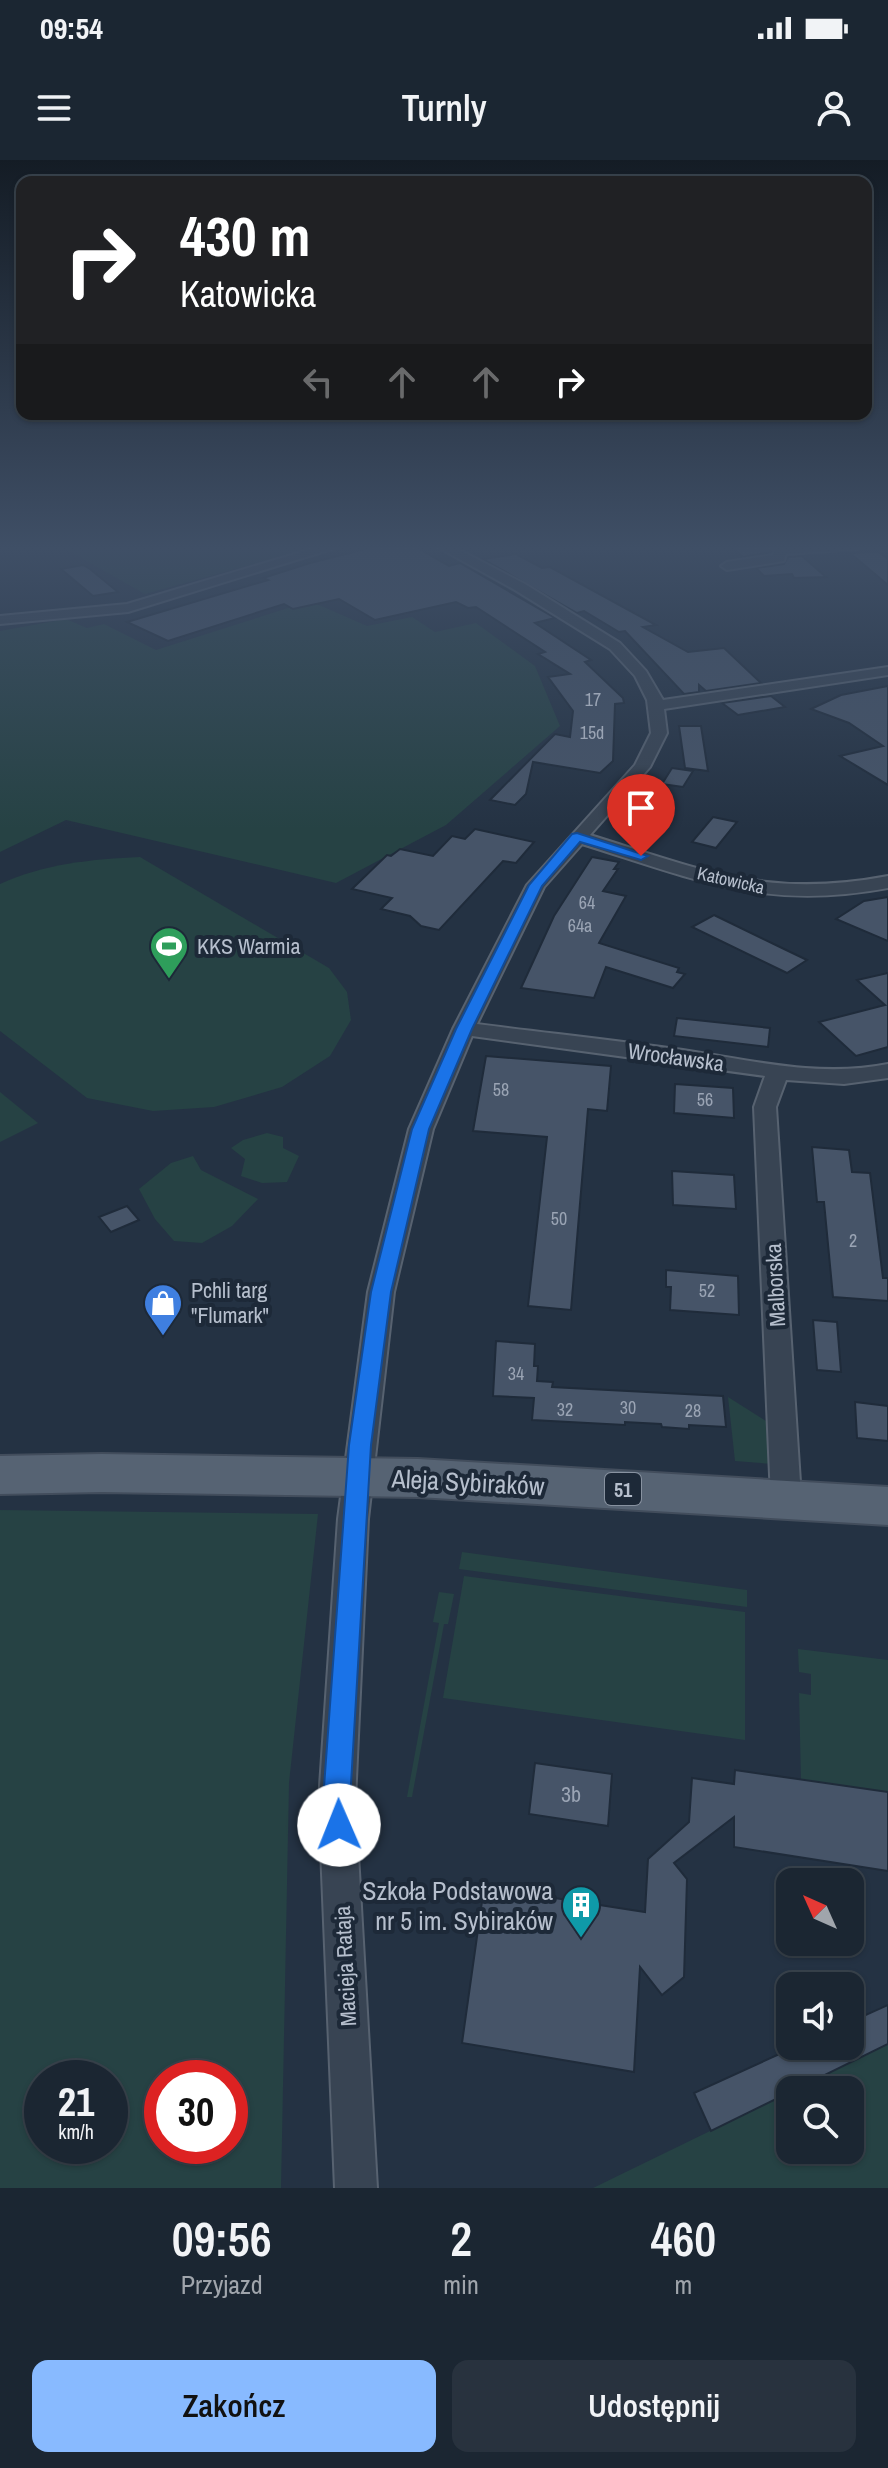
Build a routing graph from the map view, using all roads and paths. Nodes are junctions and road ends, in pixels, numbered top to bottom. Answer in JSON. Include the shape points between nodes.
{"nodes":[{"id":1,"x":605,"y":640,"type":"edge"},
{"id":2,"x":888,"y":671,"type":"edge"},
{"id":3,"x":656,"y":706,"type":"junction"},
{"id":4,"x":577,"y":837,"type":"junction"},
{"id":5,"x":888,"y":882,"type":"edge"},
{"id":6,"x":464,"y":1029,"type":"junction"},
{"id":7,"x":888,"y":1071,"type":"edge"},
{"id":8,"x":777,"y":1073,"type":"junction"},
{"id":9,"x":0,"y":1475,"type":"edge"},
{"id":10,"x":359,"y":1478,"type":"junction"},
{"id":11,"x":786,"y":1498,"type":"junction"},
{"id":12,"x":888,"y":1506,"type":"edge"},
{"id":13,"x":356,"y":2188,"type":"edge"}],
"edges":[{"from":1,"to":3,"type":"street","via":[[641,674]]},
{"from":2,"to":3,"type":"street"},
{"from":3,"to":4,"type":"street","name":"Macieja Rataja","via":[[659,733],[642,767]]},
{"from":4,"to":5,"type":"street","name":"Katowicka","via":[[778,891],[844,891]]},
{"from":4,"to":6,"type":"street","name":"Macieja Rataja","via":[[536,885]]},
{"from":6,"to":8,"type":"street","name":"Wrocławska"},
{"from":6,"to":10,"type":"street","name":"Macieja Rataja","via":[[421,1129],[395,1232],[381,1292]]},
{"from":7,"to":8,"type":"street","name":"Wrocławska","via":[[860,1076]]},
{"from":8,"to":11,"type":"street","name":"Malborska","via":[[765,1107]]},
{"from":9,"to":10,"type":"main road","name":"Aleja Sybiraków","number":"51"},
{"from":10,"to":11,"type":"main road","name":"Aleja Sybiraków","number":"51"},
{"from":10,"to":13,"type":"street","name":"Macieja Rataja","via":[[337,1801]]},
{"from":11,"to":12,"type":"main road","name":"Aleja Sybiraków","number":"51"}]}
